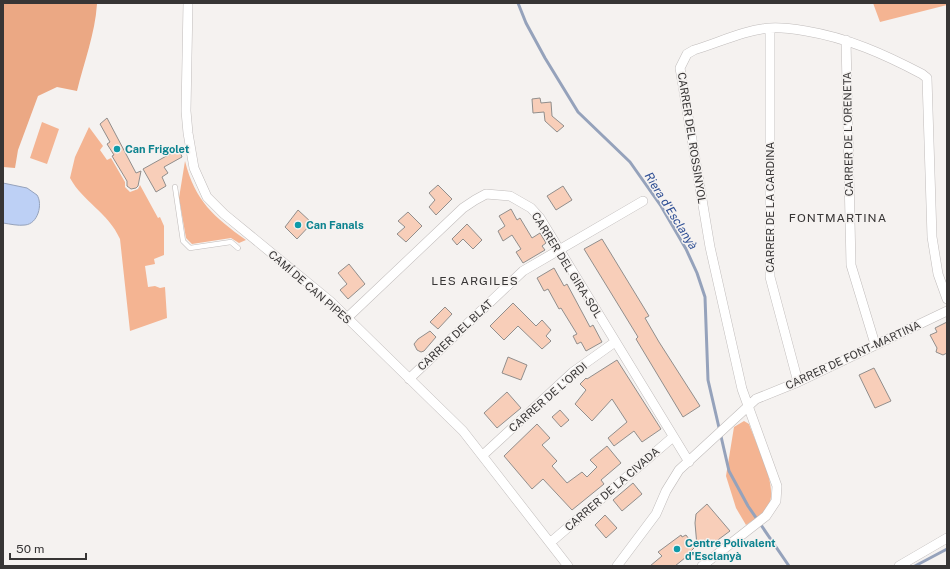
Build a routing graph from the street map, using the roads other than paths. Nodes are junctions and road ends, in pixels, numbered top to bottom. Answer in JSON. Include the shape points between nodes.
{"nodes":[{"id":1,"x":188,"y":3,"type":"edge"},
{"id":2,"x":770,"y":28,"type":"junction"},
{"id":3,"x":846,"y":40,"type":"junction"},
{"id":4,"x":175,"y":187,"type":"dead end"},
{"id":5,"x":643,"y":201,"type":"dead end"},
{"id":6,"x":238,"y":248,"type":"dead end"},
{"id":7,"x":559,"y":249,"type":"junction"},
{"id":8,"x":947,"y":299,"type":"edge"},
{"id":9,"x":947,"y":311,"type":"edge"},
{"id":10,"x":347,"y":318,"type":"junction"},
{"id":11,"x":615,"y":342,"type":"junction"},
{"id":12,"x":875,"y":344,"type":"junction"},
{"id":13,"x":409,"y":378,"type":"junction"},
{"id":14,"x":798,"y":382,"type":"junction"},
{"id":15,"x":748,"y":408,"type":"junction"},
{"id":16,"x":673,"y":437,"type":"junction"},
{"id":17,"x":483,"y":455,"type":"junction"},
{"id":18,"x":689,"y":462,"type":"junction"},
{"id":19,"x":947,"y":538,"type":"edge"},
{"id":20,"x":550,"y":542,"type":"junction"},
{"id":21,"x":568,"y":566,"type":"edge"},
{"id":22,"x":617,"y":566,"type":"edge"},
{"id":23,"x":702,"y":566,"type":"edge"},
{"id":24,"x":899,"y":566,"type":"edge"}],
"edges":[{"from":1,"to":10,"type":"street","name":"CAMÍ DE CAN PIPES","via":[[186,111],[194,168],[204,192],[215,206]]},
{"from":2,"to":3,"type":"street","name":"CARRER DEL ROSSINYOL","via":[[826,34]]},
{"from":2,"to":14,"type":"street","name":"CARRER DE LA CARDINA","via":[[770,277]]},
{"from":2,"to":15,"type":"street","name":"CARRER DEL ROSSINYOL","via":[[694,50],[687,54],[680,68],[710,247]]},
{"from":3,"to":8,"type":"street","name":"CARRER DEL ROSSINYOL","via":[[878,51],[927,78],[932,237],[938,274]]},
{"from":3,"to":12,"type":"street","name":"CARRER DE L'ORENETA","via":[[851,265]]},
{"from":4,"to":6,"type":"lane","via":[[183,241],[190,248],[231,242]]},
{"from":5,"to":7,"type":"street","name":"CARRER DEL BLAT"},
{"from":7,"to":10,"type":"street","name":"CARRER DEL GIRA-SOL","via":[[531,208],[510,196],[486,194],[463,208]]},
{"from":7,"to":11,"type":"street","name":"CARRER DEL GIRA-SOL"},
{"from":7,"to":13,"type":"street","name":"CARRER DEL BLAT","via":[[523,271]]},
{"from":9,"to":12,"type":"street","name":"CARRER DE FONT-MARTINA"},
{"from":10,"to":13,"type":"street","name":"CAMÍ DE CAN PIPES"},
{"from":11,"to":16,"type":"street","name":"CARRER DEL GIRA-SOL"},
{"from":11,"to":17,"type":"street","name":"CARRER DE L'ORDI","via":[[573,372]]},
{"from":12,"to":14,"type":"street","name":"CARRER DE FONT-MARTINA"},
{"from":13,"to":17,"type":"street","name":"CAMÍ DE CAN PIPES"},
{"from":14,"to":15,"type":"street","name":"CARRER DE FONT-MARTINA","via":[[765,394]]},
{"from":15,"to":18,"type":"street","name":"CARRER DE FONT-MARTINA"},
{"from":15,"to":23,"type":"street","name":"CARRER DEL ROSSINYOL","via":[[777,486],[776,501],[754,525]]},
{"from":16,"to":18,"type":"street","name":"CARRER DEL GIRA-SOL"},
{"from":16,"to":20,"type":"street","name":"CARRER DE LA CIVADA"},
{"from":17,"to":20,"type":"street","name":"CAMÍ DE CAN PIPES"},
{"from":18,"to":22,"type":"street","name":"CARRER DE FONT-MARTINA","via":[[673,478],[656,514]]},
{"from":19,"to":24,"type":"street"},
{"from":20,"to":21,"type":"street","name":"CAMÍ DE CAN PIPES"}]}
